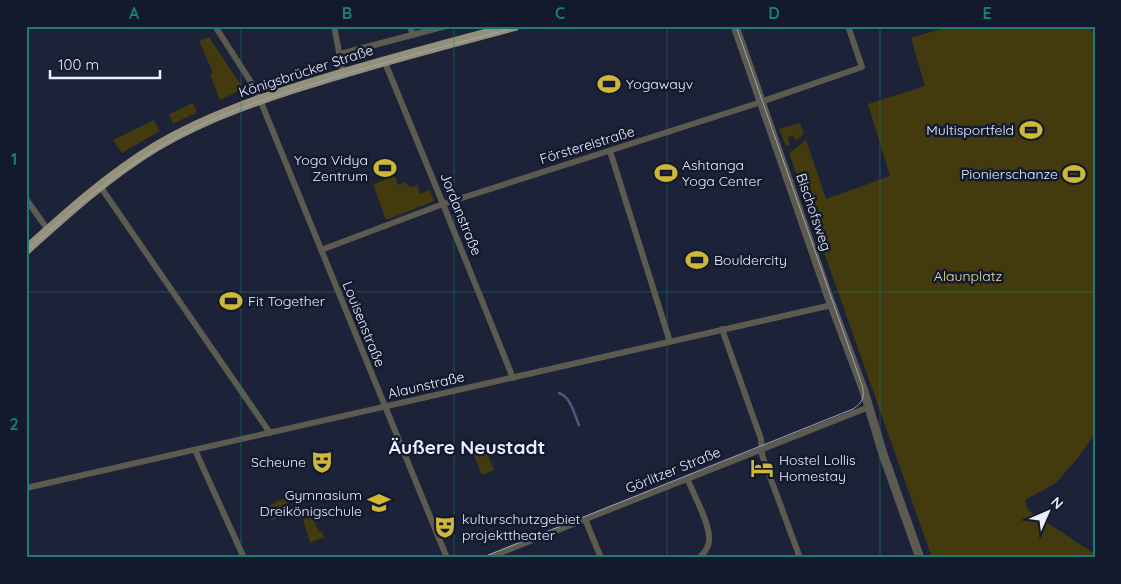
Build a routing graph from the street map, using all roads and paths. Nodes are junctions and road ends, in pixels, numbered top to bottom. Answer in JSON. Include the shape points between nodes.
{"nodes":[{"id":1,"x":215,"y":26,"type":"edge"},
{"id":2,"x":334,"y":26,"type":"edge"},
{"id":3,"x":410,"y":26,"type":"edge"},
{"id":4,"x":446,"y":26,"type":"edge"},
{"id":5,"x":515,"y":26,"type":"edge"},
{"id":6,"x":735,"y":26,"type":"edge"},
{"id":7,"x":848,"y":26,"type":"edge"},
{"id":8,"x":487,"y":30,"type":"edge"},
{"id":9,"x":412,"y":36,"type":"junction"},
{"id":10,"x":340,"y":54,"type":"junction"},
{"id":11,"x":384,"y":60,"type":"junction"},
{"id":12,"x":344,"y":73,"type":"junction"},
{"id":13,"x":258,"y":99,"type":"junction"},
{"id":14,"x":760,"y":102,"type":"junction"},
{"id":15,"x":610,"y":151,"type":"junction"},
{"id":16,"x":100,"y":186,"type":"junction"},
{"id":17,"x":26,"y":199,"type":"edge"},
{"id":18,"x":443,"y":204,"type":"junction"},
{"id":19,"x":48,"y":230,"type":"junction"},
{"id":20,"x":26,"y":250,"type":"edge"},
{"id":21,"x":321,"y":250,"type":"junction"},
{"id":22,"x":832,"y":305,"type":"junction"},
{"id":23,"x":722,"y":330,"type":"junction"},
{"id":24,"x":670,"y":342,"type":"junction"},
{"id":25,"x":513,"y":378,"type":"junction"},
{"id":26,"x":385,"y":407,"type":"junction"},
{"id":27,"x":869,"y":407,"type":"junction"},
{"id":28,"x":270,"y":433,"type":"junction"},
{"id":29,"x":761,"y":448,"type":"junction"},
{"id":30,"x":195,"y":450,"type":"junction"},
{"id":31,"x":686,"y":478,"type":"junction"},
{"id":32,"x":26,"y":488,"type":"edge"},
{"id":33,"x":585,"y":519,"type":"junction"},
{"id":34,"x":244,"y":558,"type":"edge"},
{"id":35,"x":447,"y":558,"type":"edge"},
{"id":36,"x":487,"y":558,"type":"edge"},
{"id":37,"x":601,"y":558,"type":"edge"},
{"id":38,"x":699,"y":558,"type":"edge"},
{"id":39,"x":800,"y":558,"type":"edge"},
{"id":40,"x":920,"y":558,"type":"edge"}],
"edges":[{"from":1,"to":13,"type":"street","name":"Louisenstraße","via":[[256,90]]},
{"from":2,"to":10,"type":"street"},
{"from":3,"to":9,"type":"street"},
{"from":4,"to":9,"type":"street","name":"Königsbrücker Straße"},
{"from":5,"to":8,"type":"main road","name":"Königsbrücker Straße"},
{"from":6,"to":14,"type":"street","name":"Bischofsweg"},
{"from":7,"to":14,"type":"street","name":"Förstereistraße","via":[[862,67]]},
{"from":8,"to":11,"type":"main road","name":"Königsbrücker Straße"},
{"from":9,"to":10,"type":"street","name":"Königsbrücker Straße"},
{"from":10,"to":12,"type":"street"},
{"from":11,"to":12,"type":"main road","name":"Königsbrücker Straße"},
{"from":11,"to":18,"type":"street","name":"Jordanstraße"},
{"from":12,"to":13,"type":"main road","name":"Königsbrücker Straße"},
{"from":13,"to":16,"type":"main road","name":"Königsbrücker Straße","via":[[162,143]]},
{"from":13,"to":21,"type":"street","name":"Louisenstraße"},
{"from":14,"to":15,"type":"street","name":"Förstereistraße"},
{"from":14,"to":22,"type":"street","name":"Bischofsweg"},
{"from":15,"to":18,"type":"street","name":"Förstereistraße"},
{"from":15,"to":24,"type":"street"},
{"from":16,"to":19,"type":"main road","name":"Königsbrücker Straße"},
{"from":16,"to":28,"type":"street"},
{"from":17,"to":19,"type":"street"},
{"from":18,"to":21,"type":"street","name":"Förstereistraße"},
{"from":18,"to":25,"type":"street","name":"Jordanstraße"},
{"from":19,"to":20,"type":"main road","name":"Königsbrücker Straße"},
{"from":21,"to":26,"type":"street","name":"Louisenstraße"},
{"from":22,"to":23,"type":"street","name":"Alaunstraße"},
{"from":22,"to":27,"type":"street","name":"Bischofsweg"},
{"from":23,"to":24,"type":"street","name":"Alaunstraße"},
{"from":23,"to":29,"type":"street","via":[[761,439]]},
{"from":24,"to":25,"type":"street","name":"Alaunstraße"},
{"from":25,"to":26,"type":"street","name":"Alaunstraße"},
{"from":26,"to":28,"type":"street","name":"Alaunstraße"},
{"from":26,"to":35,"type":"street","name":"Louisenstraße"},
{"from":27,"to":29,"type":"street","name":"Görlitzer Straße"},
{"from":27,"to":40,"type":"street","name":"Bischofsweg"},
{"from":28,"to":30,"type":"street","name":"Alaunstraße"},
{"from":29,"to":31,"type":"street","name":"Görlitzer Straße"},
{"from":29,"to":39,"type":"street"},
{"from":30,"to":32,"type":"street","name":"Alaunstraße"},
{"from":30,"to":34,"type":"street"},
{"from":31,"to":33,"type":"street","name":"Görlitzer Straße"},
{"from":31,"to":38,"type":"street","via":[[710,538],[707,549]]},
{"from":33,"to":36,"type":"street","name":"Görlitzer Straße"},
{"from":33,"to":37,"type":"street"}]}
